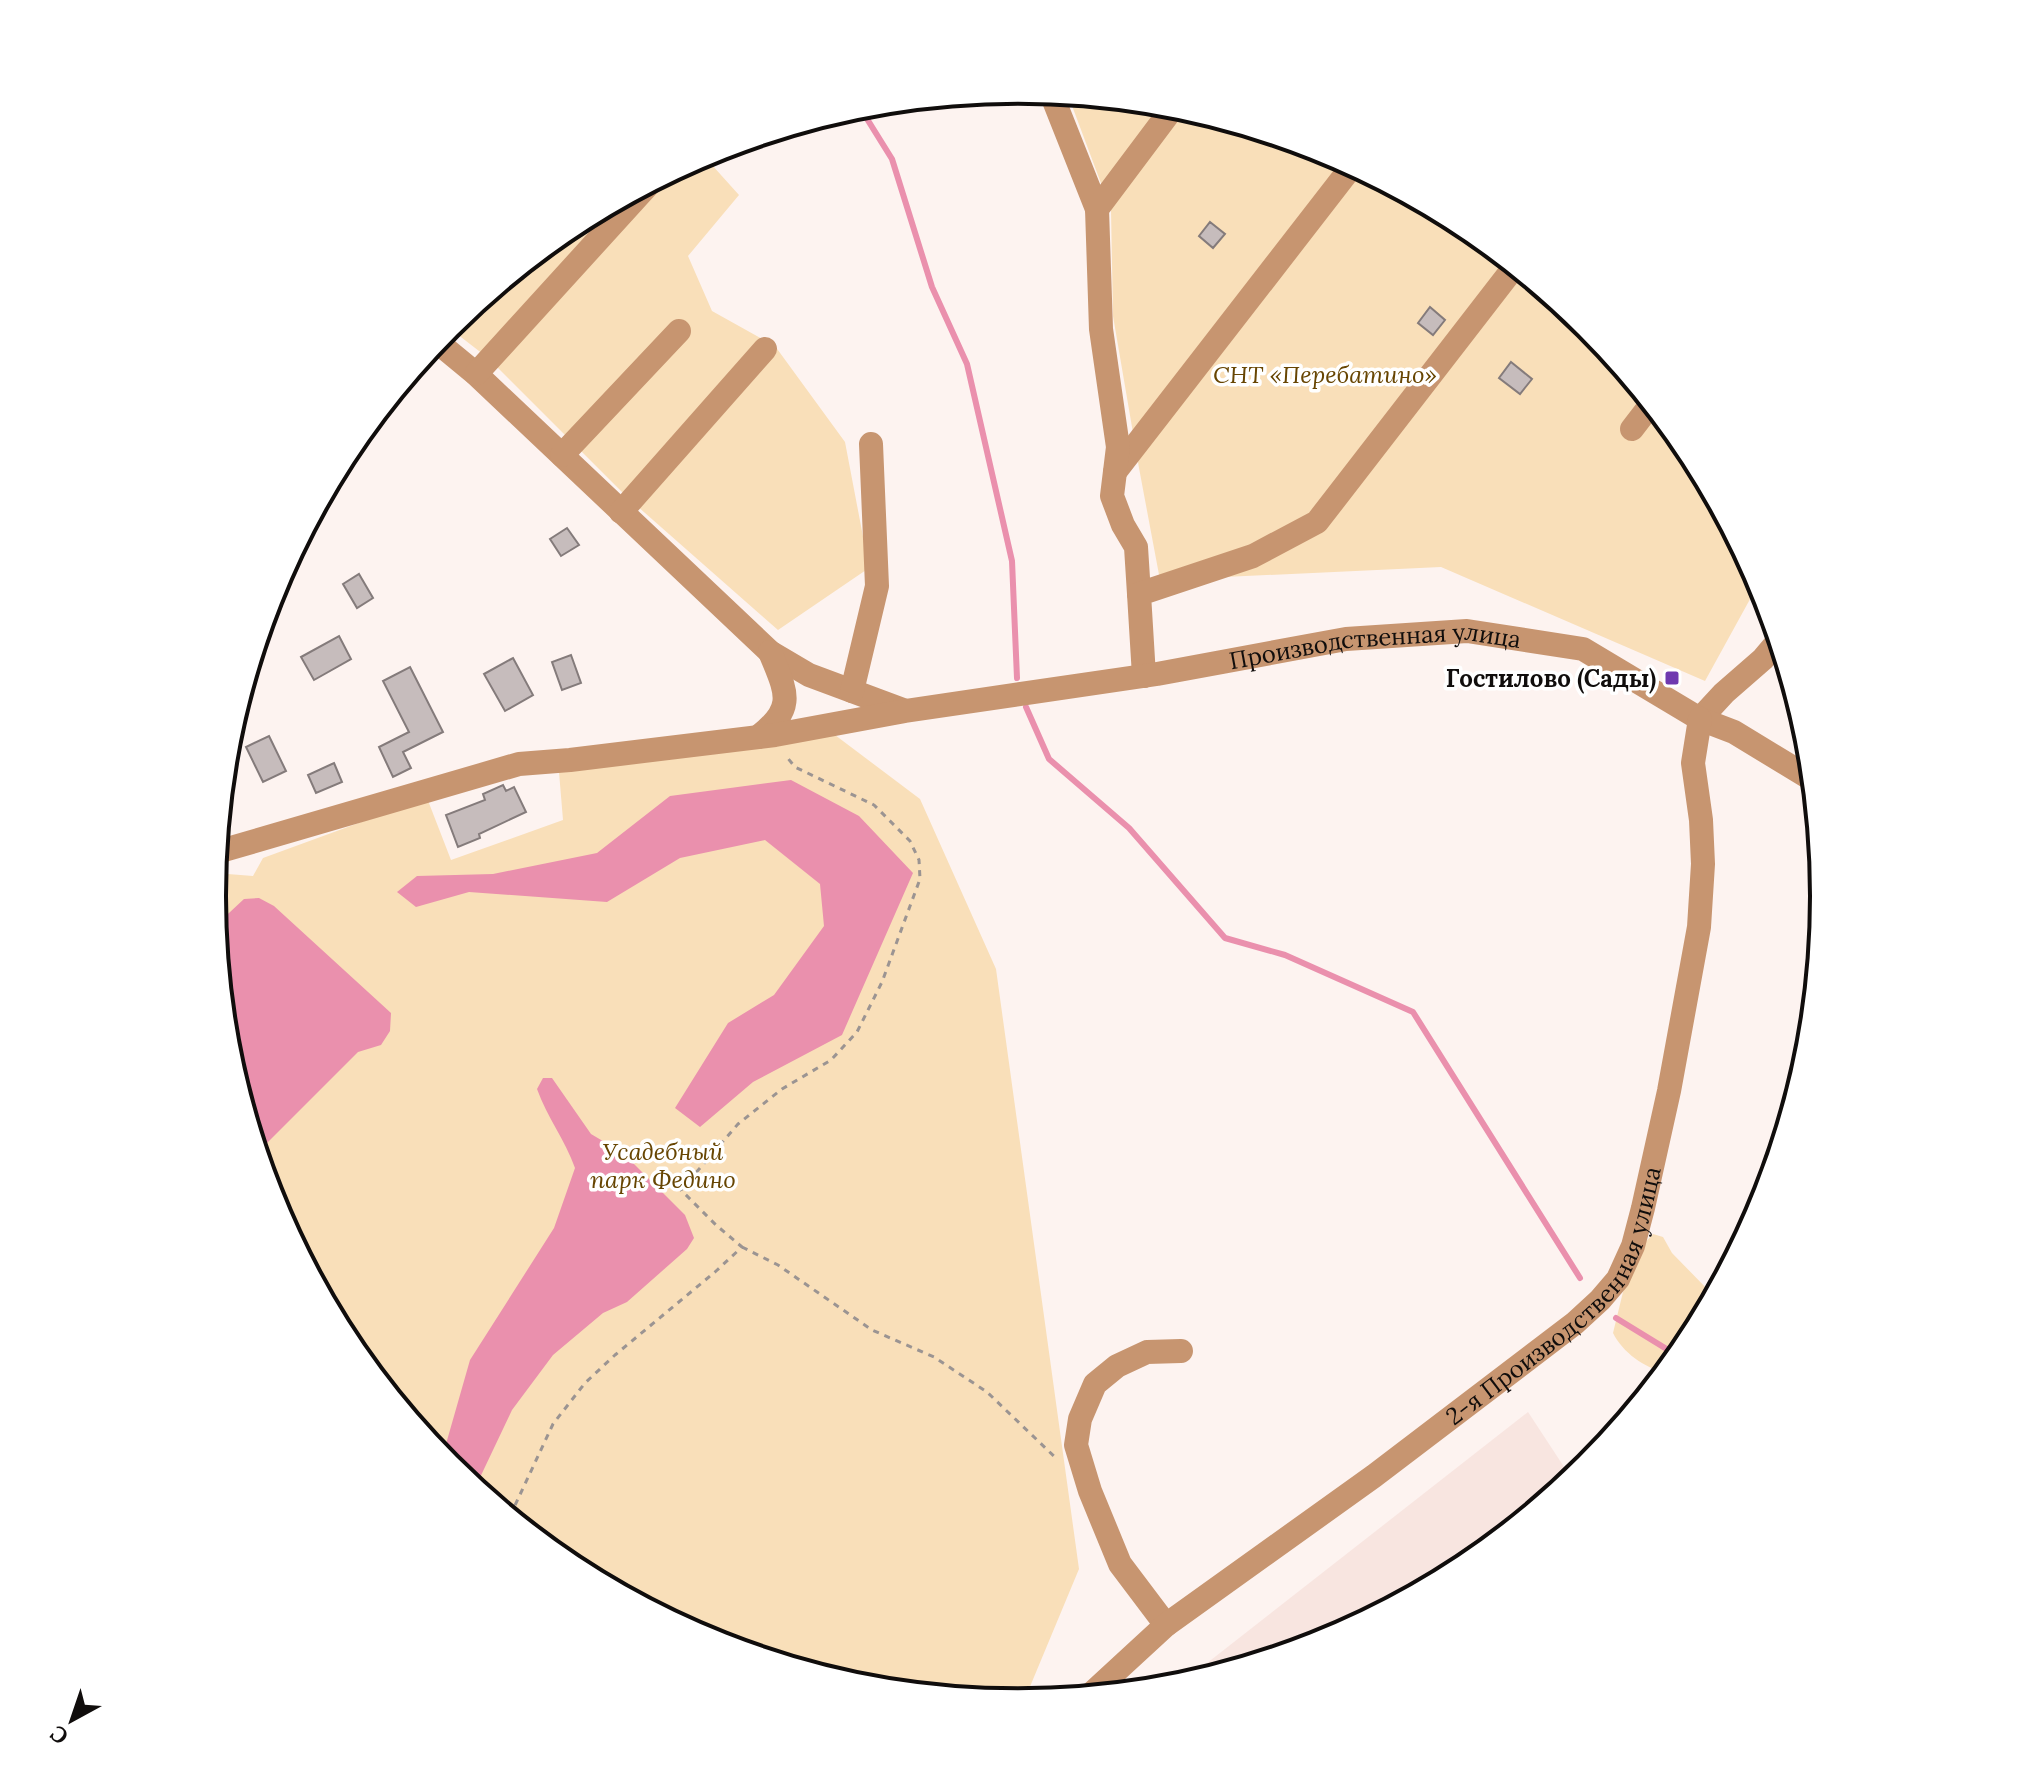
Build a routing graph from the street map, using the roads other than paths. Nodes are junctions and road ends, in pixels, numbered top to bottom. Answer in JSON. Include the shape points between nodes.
{"nodes":[{"id":1,"x":1056,"y":105,"type":"edge"},
{"id":2,"x":1165,"y":118,"type":"edge"},
{"id":3,"x":1345,"y":175,"type":"edge"},
{"id":4,"x":628,"y":208,"type":"edge"},
{"id":5,"x":1097,"y":209,"type":"junction"},
{"id":6,"x":1509,"y":274,"type":"edge"},
{"id":7,"x":679,"y":331,"type":"dead end"},
{"id":8,"x":446,"y":349,"type":"edge"},
{"id":9,"x":765,"y":349,"type":"dead end"},
{"id":10,"x":476,"y":374,"type":"junction"},
{"id":11,"x":1645,"y":412,"type":"edge"},
{"id":12,"x":1632,"y":429,"type":"dead end"},
{"id":13,"x":871,"y":444,"type":"dead end"},
{"id":14,"x":562,"y":455,"type":"junction"},
{"id":15,"x":1115,"y":472,"type":"junction"},
{"id":16,"x":621,"y":512,"type":"junction"},
{"id":17,"x":1139,"y":594,"type":"junction"},
{"id":18,"x":1771,"y":650,"type":"edge"},
{"id":19,"x":770,"y":652,"type":"junction"},
{"id":20,"x":1144,"y":676,"type":"junction"},
{"id":21,"x":852,"y":691,"type":"junction"},
{"id":22,"x":905,"y":711,"type":"junction"},
{"id":23,"x":1700,"y":719,"type":"junction"},
{"id":24,"x":767,"y":736,"type":"junction"},
{"id":25,"x":1800,"y":771,"type":"edge"},
{"id":26,"x":228,"y":849,"type":"edge"},
{"id":27,"x":1181,"y":1351,"type":"dead end"},
{"id":28,"x":1166,"y":1625,"type":"junction"},
{"id":29,"x":1103,"y":1683,"type":"edge"}],
"edges":[{"from":1,"to":5,"type":"street"},
{"from":2,"to":5,"type":"street"},
{"from":3,"to":15,"type":"street"},
{"from":4,"to":10,"type":"street"},
{"from":5,"to":15,"type":"street","via":[[1101,329],[1118,447]]},
{"from":6,"to":17,"type":"street","via":[[1317,522],[1253,556]]},
{"from":7,"to":14,"type":"street"},
{"from":8,"to":10,"type":"street"},
{"from":9,"to":16,"type":"street"},
{"from":10,"to":14,"type":"street"},
{"from":11,"to":12,"type":"street"},
{"from":13,"to":21,"type":"street","via":[[877,586]]},
{"from":14,"to":16,"type":"street"},
{"from":15,"to":17,"type":"street","via":[[1112,496],[1136,547]]},
{"from":16,"to":19,"type":"street"},
{"from":17,"to":20,"type":"street"},
{"from":18,"to":23,"type":"street"},
{"from":19,"to":21,"type":"street","via":[[809,675]]},
{"from":19,"to":24,"type":"street","via":[[784,686],[784,707]]},
{"from":20,"to":22,"type":"street","name":"Производственная улица"},
{"from":20,"to":23,"type":"street","name":"Производственная улица","via":[[1346,639],[1467,631],[1583,649]]},
{"from":21,"to":22,"type":"street"},
{"from":22,"to":24,"type":"street","name":"Производственная улица"},
{"from":23,"to":25,"type":"street","name":"Производственная улица","via":[[1734,732]]},
{"from":23,"to":28,"type":"street","name":"2-я Производственная улица","via":[[1693,763],[1703,864],[1699,927],[1643,1208],[1618,1279],[1575,1323]]},
{"from":24,"to":26,"type":"street","name":"Производственная улица","via":[[519,764]]},
{"from":27,"to":28,"type":"street","via":[[1147,1352],[1095,1384],[1076,1445],[1120,1564]]},
{"from":28,"to":29,"type":"street","name":"2-я Производственная улица"}]}
